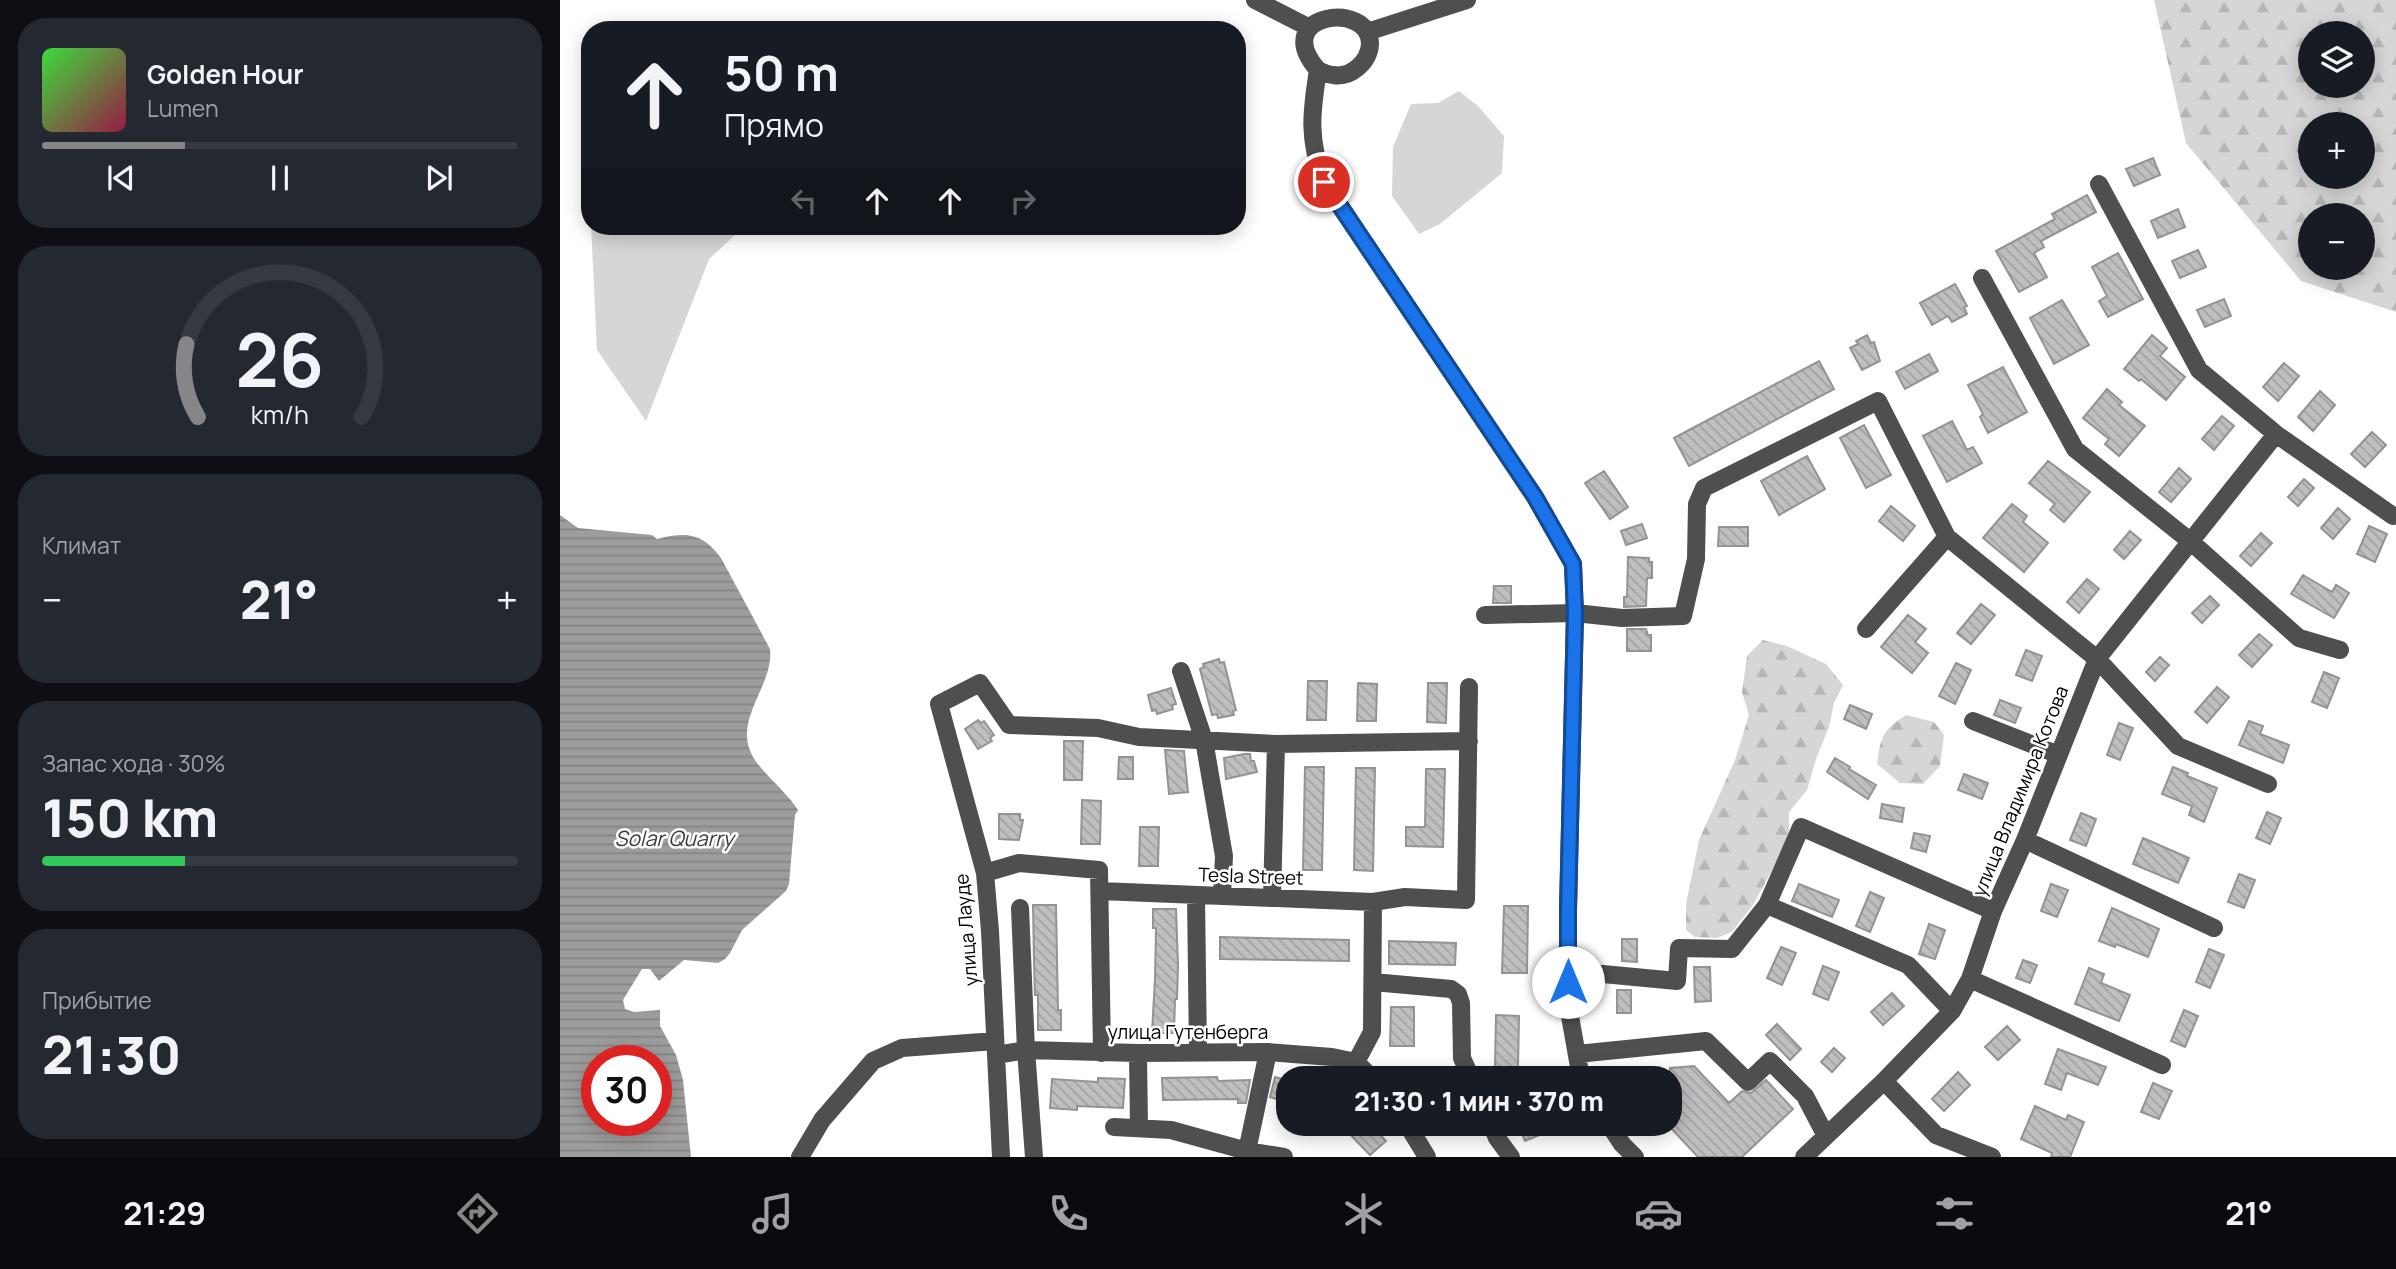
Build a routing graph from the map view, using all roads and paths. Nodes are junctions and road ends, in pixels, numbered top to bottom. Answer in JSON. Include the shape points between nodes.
{"nodes":[{"id":1,"x":1255,"y":0,"type":"edge"},
{"id":2,"x":1467,"y":0,"type":"edge"},
{"id":3,"x":1308,"y":27,"type":"junction"},
{"id":4,"x":1367,"y":32,"type":"junction"},
{"id":5,"x":1318,"y":70,"type":"junction"},
{"id":6,"x":2099,"y":184,"type":"dead end"},
{"id":7,"x":1982,"y":278,"type":"dead end"},
{"id":8,"x":2276,"y":434,"type":"junction"},
{"id":9,"x":2393,"y":516,"type":"dead end"},
{"id":10,"x":1947,"y":537,"type":"junction"},
{"id":11,"x":2190,"y":541,"type":"junction"},
{"id":12,"x":1575,"y":614,"type":"junction"},
{"id":13,"x":1485,"y":615,"type":"dead end"},
{"id":14,"x":1866,"y":629,"type":"dead end"},
{"id":15,"x":2340,"y":650,"type":"dead end"},
{"id":16,"x":2097,"y":659,"type":"junction"},
{"id":17,"x":1181,"y":671,"type":"dead end"},
{"id":18,"x":1469,"y":687,"type":"dead end"},
{"id":19,"x":1973,"y":721,"type":"dead end"},
{"id":20,"x":1203,"y":740,"type":"junction"},
{"id":21,"x":1469,"y":741,"type":"junction"},
{"id":22,"x":1276,"y":744,"type":"junction"},
{"id":23,"x":2059,"y":755,"type":"junction"},
{"id":24,"x":2268,"y":784,"type":"dead end"},
{"id":25,"x":2025,"y":840,"type":"junction"},
{"id":26,"x":985,"y":873,"type":"junction"},
{"id":27,"x":1100,"y":891,"type":"junction"},
{"id":28,"x":1196,"y":895,"type":"junction"},
{"id":29,"x":1222,"y":896,"type":"junction"},
{"id":30,"x":1272,"y":898,"type":"junction"},
{"id":31,"x":1373,"y":902,"type":"junction"},
{"id":32,"x":1767,"y":905,"type":"junction"},
{"id":33,"x":1020,"y":908,"type":"dead end"},
{"id":34,"x":1993,"y":911,"type":"junction"},
{"id":35,"x":2214,"y":928,"type":"dead end"},
{"id":36,"x":1603,"y":974,"type":"dead end"},
{"id":37,"x":1970,"y":979,"type":"junction"},
{"id":38,"x":1373,"y":982,"type":"junction"},
{"id":39,"x":1952,"y":1011,"type":"junction"},
{"id":40,"x":995,"y":1048,"type":"junction"},
{"id":41,"x":1026,"y":1050,"type":"junction"},
{"id":42,"x":1268,"y":1052,"type":"junction"},
{"id":43,"x":1102,"y":1053,"type":"junction"},
{"id":44,"x":1138,"y":1053,"type":"junction"},
{"id":45,"x":1198,"y":1053,"type":"junction"},
{"id":46,"x":1577,"y":1054,"type":"junction"},
{"id":47,"x":1356,"y":1062,"type":"junction"},
{"id":48,"x":2162,"y":1065,"type":"dead end"},
{"id":49,"x":1360,"y":1066,"type":"edge"},
{"id":50,"x":1466,"y":1066,"type":"edge"},
{"id":51,"x":1579,"y":1066,"type":"edge"},
{"id":52,"x":1884,"y":1081,"type":"junction"},
{"id":53,"x":1114,"y":1127,"type":"dead end"},
{"id":54,"x":1139,"y":1128,"type":"junction"},
{"id":55,"x":1414,"y":1136,"type":"edge"},
{"id":56,"x":1496,"y":1136,"type":"edge"},
{"id":57,"x":1617,"y":1136,"type":"edge"},
{"id":58,"x":1826,"y":1136,"type":"junction"},
{"id":59,"x":1247,"y":1151,"type":"junction"},
{"id":60,"x":800,"y":1157,"type":"edge"},
{"id":61,"x":1000,"y":1157,"type":"edge"},
{"id":62,"x":1034,"y":1157,"type":"edge"},
{"id":63,"x":1284,"y":1157,"type":"edge"},
{"id":64,"x":1427,"y":1157,"type":"edge"},
{"id":65,"x":1511,"y":1157,"type":"edge"},
{"id":66,"x":1635,"y":1157,"type":"edge"},
{"id":67,"x":1804,"y":1157,"type":"edge"},
{"id":68,"x":1992,"y":1157,"type":"edge"}],
"edges":[{"from":1,"to":3,"type":"street"},
{"from":2,"to":4,"type":"street"},
{"from":3,"to":4,"type":"street","via":[[1320,14],[1337,10],[1354,15]]},
{"from":3,"to":5,"type":"street","via":[[1304,42],[1307,58]]},
{"from":4,"to":5,"type":"street","via":[[1370,44],[1365,61],[1351,72],[1334,76]]},
{"from":5,"to":12,"type":"street","via":[[1310,118],[1314,157],[1324,182],[1554,527],[1573,564]]},
{"from":6,"to":8,"type":"street","via":[[2199,370]]},
{"from":7,"to":11,"type":"street","via":[[2076,449]]},
{"from":8,"to":9,"type":"street"},
{"from":8,"to":11,"type":"street","name":"улица Владимира Котова"},
{"from":10,"to":12,"type":"street","via":[[1878,401],[1704,488],[1697,504],[1696,559],[1683,616]]},
{"from":10,"to":14,"type":"street"},
{"from":10,"to":16,"type":"street"},
{"from":11,"to":15,"type":"street","via":[[2299,638]]},
{"from":11,"to":16,"type":"street","name":"улица Владимира Котова"},
{"from":12,"to":13,"type":"street"},
{"from":12,"to":46,"type":"street","via":[[1568,910],[1569,1005]]},
{"from":16,"to":23,"type":"street","name":"улица Владимира Котова"},
{"from":16,"to":24,"type":"street","via":[[2178,746]]},
{"from":17,"to":20,"type":"street"},
{"from":18,"to":21,"type":"street"},
{"from":19,"to":23,"type":"street"},
{"from":20,"to":22,"type":"street"},
{"from":20,"to":26,"type":"street","name":"улица Лауде","via":[[1009,724],[980,683],[939,704]]},
{"from":20,"to":29,"type":"street","via":[[1224,856]]},
{"from":21,"to":22,"type":"street"},
{"from":21,"to":31,"type":"street","name":"Tesla Street","via":[[1466,900],[1405,897]]},
{"from":22,"to":30,"type":"street"},
{"from":23,"to":25,"type":"street","name":"улица Владимира Котова"},
{"from":25,"to":34,"type":"street","name":"улица Владимира Котова"},
{"from":25,"to":35,"type":"street"},
{"from":26,"to":27,"type":"street","via":[[1020,863],[1099,870]]},
{"from":26,"to":40,"type":"street","name":"улица Лауде"},
{"from":27,"to":28,"type":"street","name":"Tesla Street"},
{"from":27,"to":43,"type":"street"},
{"from":28,"to":29,"type":"street","name":"Tesla Street"},
{"from":28,"to":45,"type":"street"},
{"from":29,"to":30,"type":"street","name":"Tesla Street"},
{"from":30,"to":31,"type":"street","name":"Tesla Street"},
{"from":31,"to":38,"type":"street"},
{"from":32,"to":34,"type":"street","via":[[1801,827]]},
{"from":32,"to":36,"type":"street","via":[[1732,949],[1679,948],[1677,981]]},
{"from":32,"to":39,"type":"street","via":[[1908,965]]},
{"from":33,"to":41,"type":"street"},
{"from":34,"to":37,"type":"street","name":"улица Владимира Котова"},
{"from":37,"to":39,"type":"street","name":"улица Владимира Котова"},
{"from":37,"to":48,"type":"street"},
{"from":38,"to":47,"type":"street","via":[[1372,1032]]},
{"from":38,"to":50,"type":"street","via":[[1451,989],[1458,994]]},
{"from":39,"to":52,"type":"street","name":"улица Владимира Котова"},
{"from":40,"to":41,"type":"street","name":"улица Гутенберга"},
{"from":40,"to":60,"type":"street","name":"улица Гутенберга","via":[[902,1048],[873,1061],[821,1120]]},
{"from":40,"to":61,"type":"street","name":"улица Лауде"},
{"from":41,"to":43,"type":"street","name":"улица Гутенберга"},
{"from":41,"to":62,"type":"street"},
{"from":42,"to":45,"type":"street","name":"улица Гутенберга"},
{"from":42,"to":47,"type":"street","name":"улица Гутенберга"},
{"from":42,"to":59,"type":"street"},
{"from":43,"to":44,"type":"street","name":"улица Гутенберга"},
{"from":44,"to":45,"type":"street","name":"улица Гутенберга"},
{"from":44,"to":54,"type":"street"},
{"from":46,"to":51,"type":"street"},
{"from":46,"to":58,"type":"street","via":[[1706,1041],[1748,1082],[1770,1061],[1805,1096]]},
{"from":47,"to":49,"type":"street"},
{"from":52,"to":58,"type":"street","name":"улица Владимира Котова"},
{"from":52,"to":68,"type":"street","via":[[1936,1135]]},
{"from":53,"to":54,"type":"street"},
{"from":54,"to":59,"type":"street","via":[[1171,1130]]},
{"from":55,"to":64,"type":"street"},
{"from":56,"to":65,"type":"street"},
{"from":57,"to":66,"type":"street"},
{"from":58,"to":67,"type":"street","name":"улица Владимира Котова"},
{"from":59,"to":63,"type":"street"}]}
